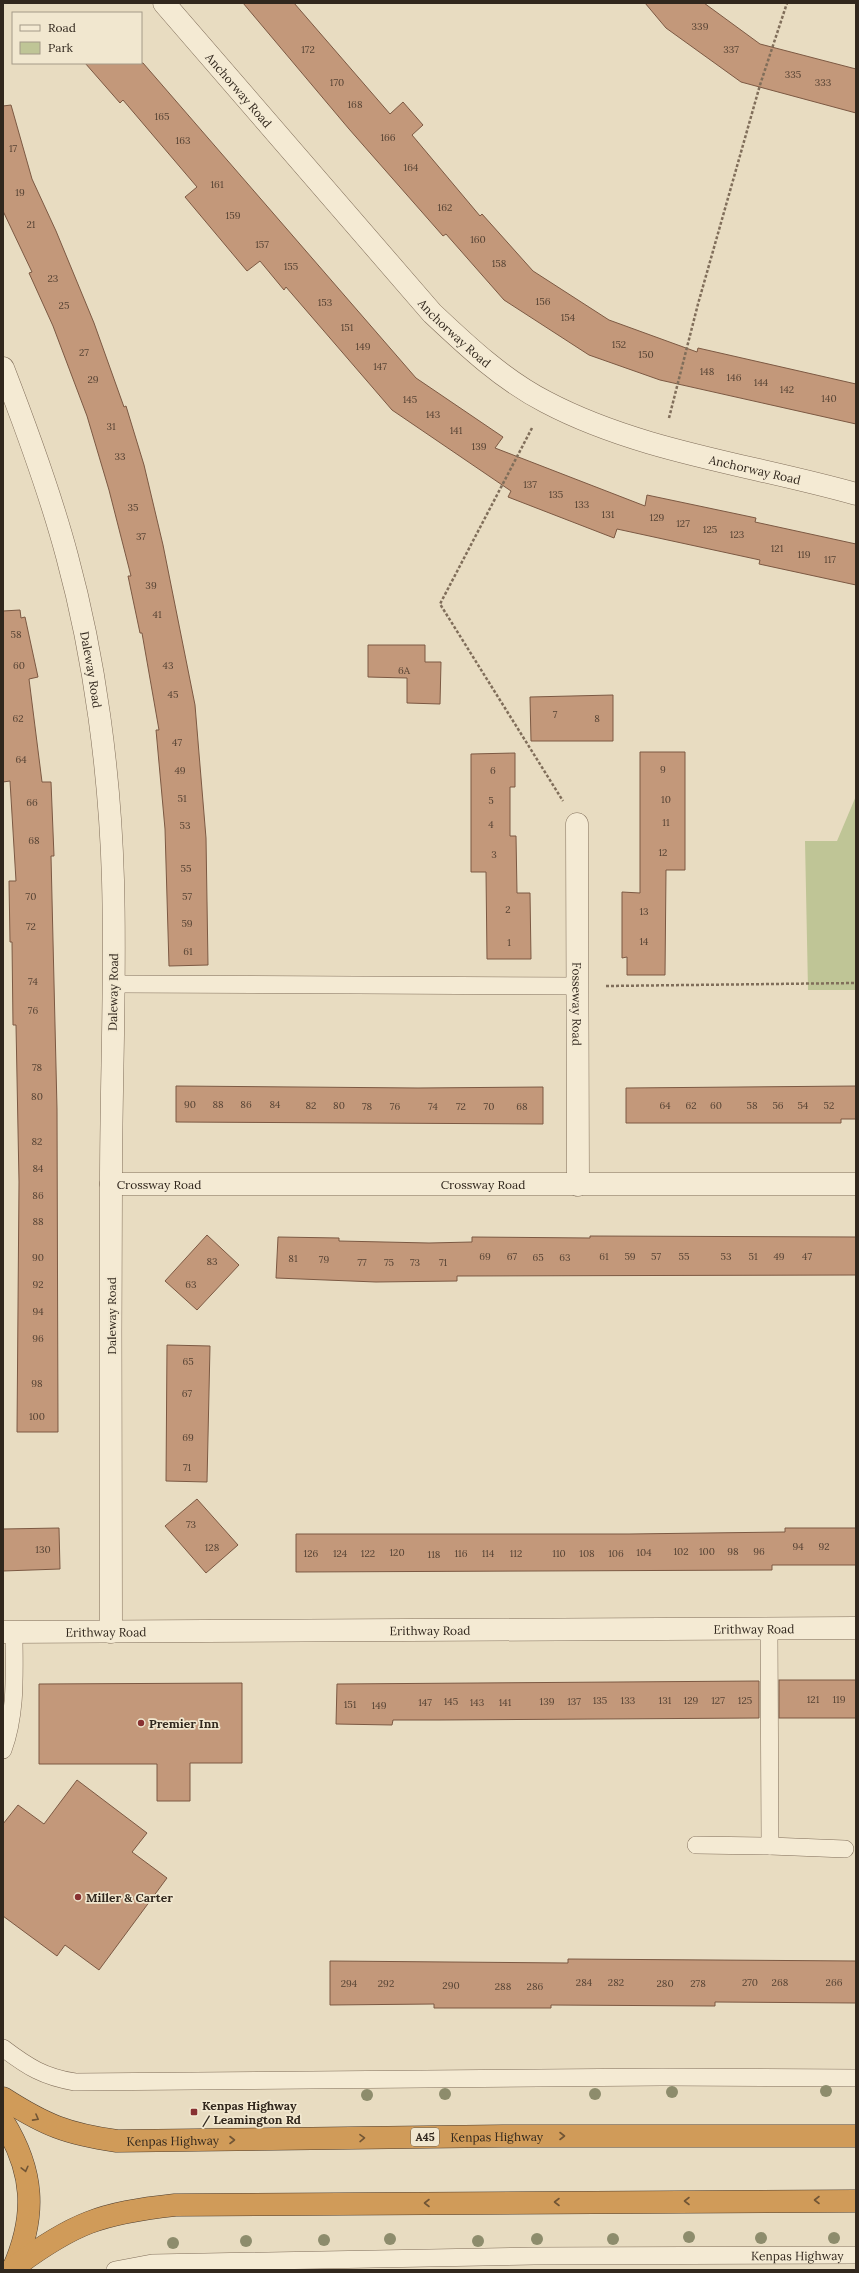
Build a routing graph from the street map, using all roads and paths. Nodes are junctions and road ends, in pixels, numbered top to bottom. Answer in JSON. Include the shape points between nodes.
{"nodes":[{"id":1,"x":164,"y":3,"type":"edge"},
{"id":2,"x":787,"y":3,"type":"edge"},
{"id":3,"x":3,"y":368,"type":"edge"},
{"id":4,"x":546,"y":402,"type":"junction"},
{"id":5,"x":662,"y":446,"type":"junction"},
{"id":6,"x":856,"y":494,"type":"edge"},
{"id":7,"x":577,"y":824,"type":"joint"},
{"id":8,"x":856,"y":983,"type":"edge"},
{"id":9,"x":113,"y":984,"type":"junction"},
{"id":10,"x":578,"y":986,"type":"junction"},
{"id":11,"x":111,"y":1184,"type":"junction"},
{"id":12,"x":856,"y":1184,"type":"edge"},
{"id":13,"x":578,"y":1185,"type":"junction"},
{"id":14,"x":769,"y":1628,"type":"junction"},
{"id":15,"x":856,"y":1628,"type":"edge"},
{"id":16,"x":9,"y":1632,"type":"edge"},
{"id":17,"x":111,"y":1632,"type":"junction"},
{"id":18,"x":3,"y":1750,"type":"edge"},
{"id":19,"x":696,"y":1846,"type":"dead end"},
{"id":20,"x":770,"y":1846,"type":"junction"},
{"id":21,"x":845,"y":1848,"type":"dead end"},
{"id":22,"x":3,"y":2048,"type":"edge"},
{"id":23,"x":856,"y":2078,"type":"edge"},
{"id":24,"x":3,"y":2098,"type":"edge"},
{"id":25,"x":3,"y":2121,"type":"edge"},
{"id":26,"x":856,"y":2136,"type":"edge"},
{"id":27,"x":856,"y":2201,"type":"edge"},
{"id":28,"x":856,"y":2255,"type":"edge"},
{"id":29,"x":13,"y":2269,"type":"edge"},
{"id":30,"x":115,"y":2270,"type":"edge"}],
"edges":[{"from":1,"to":4,"type":"street","name":"Anchorway Road","via":[[432,313],[489,364],[515,384]]},
{"from":2,"to":5,"type":"path","via":[[760,85],[698,304]]},
{"from":3,"to":9,"type":"street","name":"Daleway Road","via":[[49,494],[68,558],[85,639],[106,784],[113,878]]},
{"from":4,"to":5,"type":"street","name":"Anchorway Road","via":[[600,427]]},
{"from":4,"to":7,"type":"path","via":[[440,604]]},
{"from":5,"to":6,"type":"street","name":"Anchorway Road"},
{"from":7,"to":10,"type":"street","name":"Fosseway Road"},
{"from":8,"to":10,"type":"path"},
{"from":9,"to":10,"type":"lane"},
{"from":9,"to":11,"type":"street","name":"Daleway Road"},
{"from":10,"to":13,"type":"street","name":"Fosseway Road"},
{"from":11,"to":13,"type":"street","name":"Crossway Road"},
{"from":11,"to":17,"type":"street","name":"Daleway Road"},
{"from":12,"to":13,"type":"street","name":"Crossway Road"},
{"from":14,"to":15,"type":"street","name":"Erithway Road"},
{"from":14,"to":17,"type":"street","name":"Erithway Road"},
{"from":14,"to":20,"type":"lane"},
{"from":16,"to":17,"type":"street","name":"Erithway Road"},
{"from":16,"to":18,"type":"lane","via":[[13,1701]]},
{"from":19,"to":20,"type":"lane"},
{"from":20,"to":21,"type":"lane"},
{"from":22,"to":23,"type":"lane","via":[[44,2075],[75,2082]]},
{"from":24,"to":26,"type":"highway","name":"Kenpas Highway","number":"A45","one_way":true,"via":[[52,2127],[84,2136],[117,2141],[503,2136]]},
{"from":25,"to":29,"type":"highway","one_way":true,"via":[[16,2141],[25,2168],[29,2192],[30,2214]]},
{"from":27,"to":29,"type":"highway","one_way":true,"via":[[175,2205],[134,2209],[90,2220],[46,2244]]},
{"from":28,"to":30,"type":"lane","name":"Kenpas Highway","via":[[542,2256],[152,2263]]}]}
